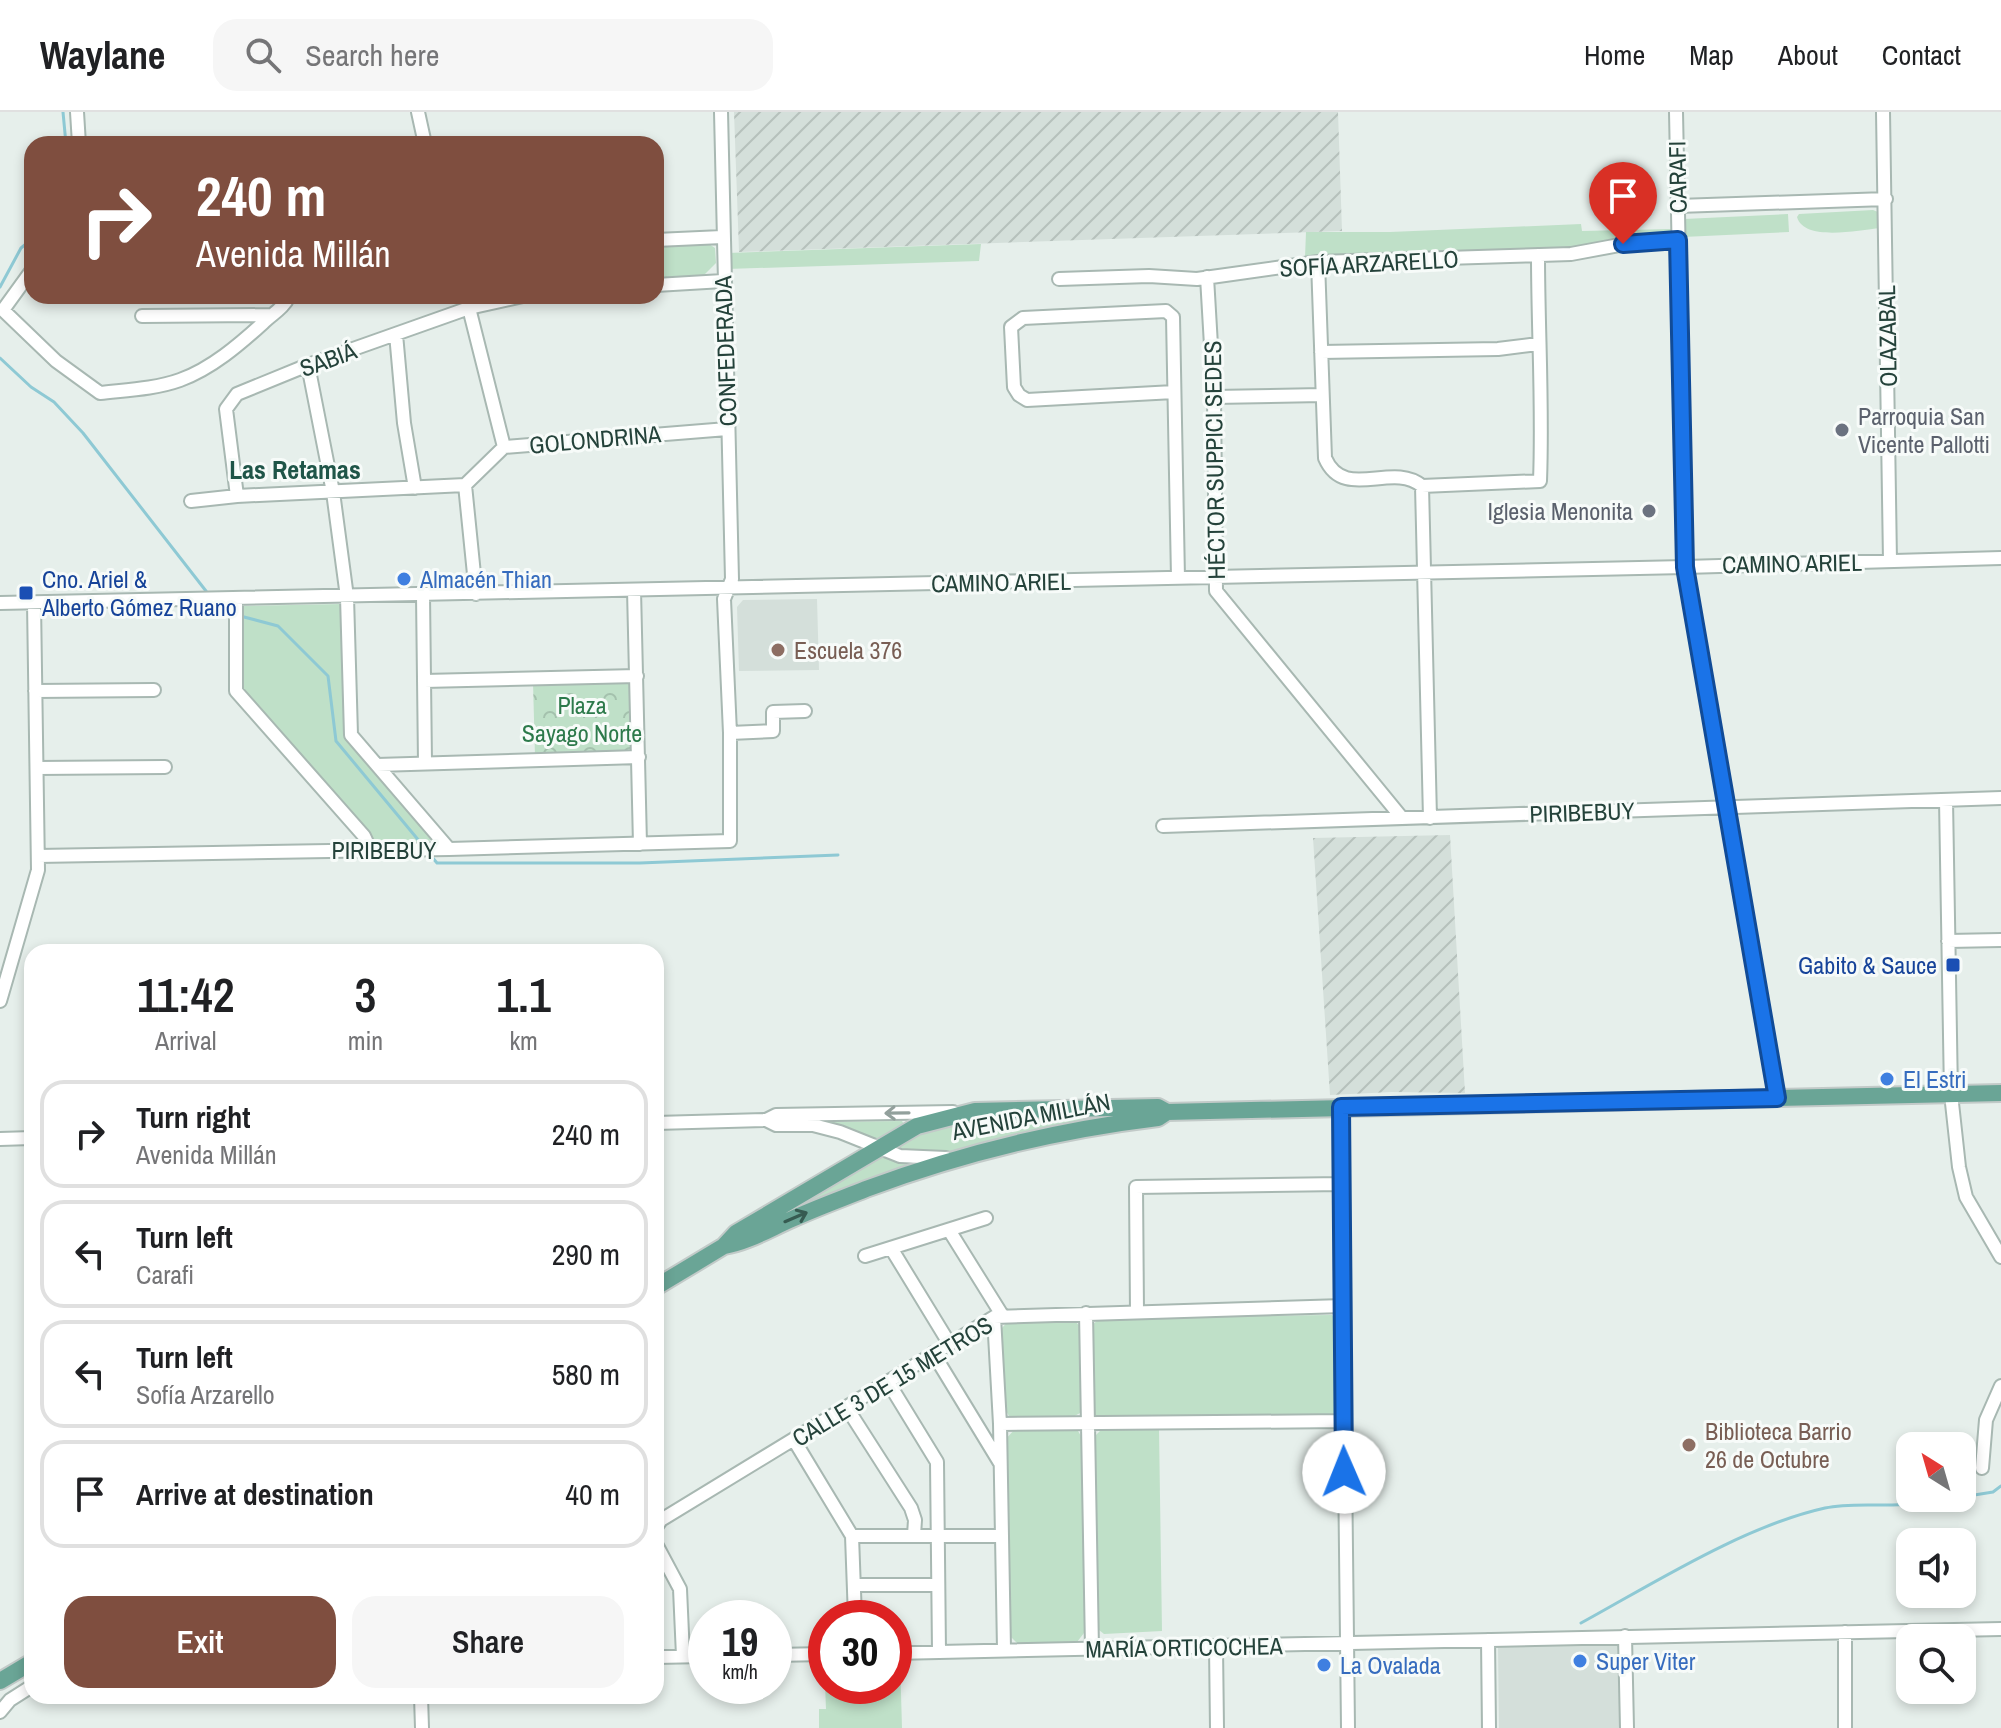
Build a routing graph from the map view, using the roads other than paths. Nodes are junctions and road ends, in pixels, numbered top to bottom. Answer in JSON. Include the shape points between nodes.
{"nodes":[{"id":1,"x":77,"y":112,"type":"edge"},
{"id":2,"x":418,"y":112,"type":"edge"},
{"id":3,"x":721,"y":112,"type":"edge"},
{"id":4,"x":1676,"y":112,"type":"edge"},
{"id":5,"x":1883,"y":112,"type":"edge"},
{"id":6,"x":78,"y":136,"type":"edge"},
{"id":7,"x":423,"y":136,"type":"edge"},
{"id":8,"x":1886,"y":199,"type":"junction"},
{"id":9,"x":1678,"y":206,"type":"junction"},
{"id":10,"x":722,"y":237,"type":"junction"},
{"id":11,"x":664,"y":240,"type":"edge"},
{"id":12,"x":1678,"y":240,"type":"junction"},
{"id":13,"x":1538,"y":255,"type":"junction"},
{"id":14,"x":1318,"y":262,"type":"junction"},
{"id":15,"x":1207,"y":277,"type":"junction"},
{"id":16,"x":1059,"y":279,"type":"dead end"},
{"id":17,"x":24,"y":281,"type":"edge"},
{"id":18,"x":723,"y":281,"type":"junction"},
{"id":19,"x":664,"y":285,"type":"edge"},
{"id":20,"x":285,"y":304,"type":"edge"},
{"id":21,"x":487,"y":304,"type":"edge"},
{"id":22,"x":469,"y":308,"type":"junction"},
{"id":23,"x":271,"y":315,"type":"junction"},
{"id":24,"x":142,"y":316,"type":"dead end"},
{"id":25,"x":396,"y":334,"type":"junction"},
{"id":26,"x":1538,"y":344,"type":"junction"},
{"id":27,"x":1321,"y":352,"type":"junction"},
{"id":28,"x":308,"y":365,"type":"junction"},
{"id":29,"x":1174,"y":392,"type":"junction"},
{"id":30,"x":1322,"y":395,"type":"junction"},
{"id":31,"x":1214,"y":397,"type":"junction"},
{"id":32,"x":727,"y":429,"type":"junction"},
{"id":33,"x":504,"y":447,"type":"junction"},
{"id":34,"x":465,"y":485,"type":"junction"},
{"id":35,"x":1422,"y":486,"type":"junction"},
{"id":36,"x":415,"y":488,"type":"junction"},
{"id":37,"x":333,"y":492,"type":"junction"},
{"id":38,"x":237,"y":496,"type":"junction"},
{"id":39,"x":191,"y":501,"type":"dead end"},
{"id":40,"x":2001,"y":558,"type":"edge"},
{"id":41,"x":1890,"y":561,"type":"junction"},
{"id":42,"x":1685,"y":567,"type":"junction"},
{"id":43,"x":1424,"y":572,"type":"junction"},
{"id":44,"x":1216,"y":577,"type":"junction"},
{"id":45,"x":1178,"y":578,"type":"junction"},
{"id":46,"x":728,"y":589,"type":"junction"},
{"id":47,"x":634,"y":590,"type":"junction"},
{"id":48,"x":476,"y":594,"type":"junction"},
{"id":49,"x":423,"y":595,"type":"junction"},
{"id":50,"x":347,"y":597,"type":"junction"},
{"id":51,"x":236,"y":599,"type":"junction"},
{"id":52,"x":0,"y":603,"type":"edge"},
{"id":53,"x":34,"y":603,"type":"junction"},
{"id":54,"x":637,"y":676,"type":"junction"},
{"id":55,"x":424,"y":681,"type":"junction"},
{"id":56,"x":154,"y":690,"type":"dead end"},
{"id":57,"x":35,"y":691,"type":"junction"},
{"id":58,"x":805,"y":711,"type":"dead end"},
{"id":59,"x":730,"y":733,"type":"junction"},
{"id":60,"x":639,"y":757,"type":"junction"},
{"id":61,"x":425,"y":763,"type":"junction"},
{"id":62,"x":377,"y":765,"type":"junction"},
{"id":63,"x":165,"y":767,"type":"dead end"},
{"id":64,"x":37,"y":768,"type":"junction"},
{"id":65,"x":2001,"y":798,"type":"edge"},
{"id":66,"x":1946,"y":800,"type":"junction"},
{"id":67,"x":1726,"y":807,"type":"junction"},
{"id":68,"x":1402,"y":818,"type":"junction"},
{"id":69,"x":1430,"y":818,"type":"junction"},
{"id":70,"x":1163,"y":826,"type":"dead end"},
{"id":71,"x":730,"y":841,"type":"joint"},
{"id":72,"x":640,"y":844,"type":"junction"},
{"id":73,"x":370,"y":849,"type":"junction"},
{"id":74,"x":449,"y":849,"type":"junction"},
{"id":75,"x":38,"y":856,"type":"junction"},
{"id":76,"x":2001,"y":940,"type":"edge"},
{"id":77,"x":1948,"y":941,"type":"junction"},
{"id":78,"x":0,"y":1001,"type":"edge"},
{"id":79,"x":2001,"y":1093,"type":"edge"},
{"id":80,"x":1951,"y":1094,"type":"junction"},
{"id":81,"x":1777,"y":1098,"type":"junction"},
{"id":82,"x":1341,"y":1107,"type":"junction"},
{"id":83,"x":975,"y":1111,"type":"junction"},
{"id":84,"x":1167,"y":1112,"type":"junction"},
{"id":85,"x":766,"y":1120,"type":"junction"},
{"id":86,"x":664,"y":1123,"type":"edge"},
{"id":87,"x":24,"y":1138,"type":"edge"},
{"id":88,"x":0,"y":1139,"type":"edge"},
{"id":89,"x":876,"y":1148,"type":"junction"},
{"id":90,"x":966,"y":1157,"type":"junction"},
{"id":91,"x":1341,"y":1184,"type":"junction"},
{"id":92,"x":986,"y":1218,"type":"dead end"},
{"id":93,"x":949,"y":1230,"type":"junction"},
{"id":94,"x":724,"y":1246,"type":"junction"},
{"id":95,"x":891,"y":1248,"type":"junction"},
{"id":96,"x":865,"y":1256,"type":"dead end"},
{"id":97,"x":2001,"y":1257,"type":"edge"},
{"id":98,"x":664,"y":1282,"type":"edge"},
{"id":99,"x":1343,"y":1306,"type":"junction"},
{"id":100,"x":1137,"y":1312,"type":"junction"},
{"id":101,"x":1086,"y":1313,"type":"junction"},
{"id":102,"x":998,"y":1316,"type":"junction"},
{"id":103,"x":949,"y":1343,"type":"junction"},
{"id":104,"x":933,"y":1353,"type":"junction"},
{"id":105,"x":888,"y":1382,"type":"junction"},
{"id":106,"x":2001,"y":1386,"type":"edge"},
{"id":107,"x":847,"y":1408,"type":"junction"},
{"id":108,"x":1343,"y":1421,"type":"junction"},
{"id":109,"x":1087,"y":1422,"type":"junction"},
{"id":110,"x":1000,"y":1424,"type":"junction"},
{"id":111,"x":794,"y":1440,"type":"junction"},
{"id":112,"x":1000,"y":1464,"type":"junction"},
{"id":113,"x":1982,"y":1468,"type":"dead end"},
{"id":114,"x":664,"y":1518,"type":"edge"},
{"id":115,"x":914,"y":1535,"type":"junction"},
{"id":116,"x":938,"y":1535,"type":"junction"},
{"id":117,"x":852,"y":1536,"type":"junction"},
{"id":118,"x":1001,"y":1536,"type":"junction"},
{"id":119,"x":664,"y":1559,"type":"edge"},
{"id":120,"x":854,"y":1585,"type":"junction"},
{"id":121,"x":936,"y":1585,"type":"junction"},
{"id":122,"x":854,"y":1600,"type":"edge"},
{"id":123,"x":2001,"y":1629,"type":"edge"},
{"id":124,"x":1845,"y":1632,"type":"junction"},
{"id":125,"x":1625,"y":1636,"type":"junction"},
{"id":126,"x":1488,"y":1640,"type":"junction"},
{"id":127,"x":1347,"y":1644,"type":"junction"},
{"id":128,"x":1216,"y":1647,"type":"junction"},
{"id":129,"x":1004,"y":1649,"type":"junction"},
{"id":130,"x":1092,"y":1649,"type":"junction"},
{"id":131,"x":939,"y":1651,"type":"junction"},
{"id":132,"x":912,"y":1652,"type":"edge"},
{"id":133,"x":683,"y":1656,"type":"junction"},
{"id":134,"x":688,"y":1656,"type":"edge"},
{"id":135,"x":664,"y":1657,"type":"edge"},
{"id":136,"x":24,"y":1667,"type":"edge"},
{"id":137,"x":0,"y":1681,"type":"edge"},
{"id":138,"x":24,"y":1691,"type":"edge"},
{"id":139,"x":421,"y":1704,"type":"edge"},
{"id":140,"x":0,"y":1712,"type":"edge"},
{"id":141,"x":422,"y":1728,"type":"edge"},
{"id":142,"x":1217,"y":1728,"type":"edge"},
{"id":143,"x":1348,"y":1728,"type":"edge"},
{"id":144,"x":1489,"y":1728,"type":"edge"},
{"id":145,"x":1627,"y":1728,"type":"edge"},
{"id":146,"x":1845,"y":1728,"type":"edge"}],
"edges":[{"from":1,"to":6,"type":"street"},
{"from":2,"to":7,"type":"street"},
{"from":3,"to":10,"type":"street","name":"CONFEDERADA"},
{"from":4,"to":9,"type":"street","name":"CARAFI"},
{"from":5,"to":8,"type":"street","name":"OLAZABAL"},
{"from":8,"to":9,"type":"street"},
{"from":8,"to":41,"type":"street","name":"OLAZABAL"},
{"from":9,"to":12,"type":"street","name":"CARAFI"},
{"from":10,"to":11,"type":"street"},
{"from":10,"to":18,"type":"street","name":"CONFEDERADA"},
{"from":12,"to":13,"type":"street","name":"SOFÍA ARZARELLO"},
{"from":12,"to":42,"type":"street","name":"CARAFI"},
{"from":13,"to":14,"type":"street","name":"SOFÍA ARZARELLO"},
{"from":13,"to":26,"type":"street"},
{"from":14,"to":15,"type":"street","name":"SOFÍA ARZARELLO"},
{"from":14,"to":27,"type":"street"},
{"from":15,"to":16,"type":"street","name":"SOFÍA ARZARELLO"},
{"from":15,"to":31,"type":"street","name":"HÉCTOR SUPPICI SEDES"},
{"from":17,"to":23,"type":"street","via":[[3,310],[56,361],[100,393],[181,380],[238,344]]},
{"from":18,"to":19,"type":"street"},
{"from":18,"to":32,"type":"street","name":"CONFEDERADA"},
{"from":20,"to":23,"type":"street"},
{"from":21,"to":22,"type":"street","name":"SABIÁ"},
{"from":22,"to":25,"type":"street","name":"SABIÁ"},
{"from":22,"to":33,"type":"street"},
{"from":23,"to":24,"type":"street"},
{"from":25,"to":28,"type":"street","name":"SABIÁ"},
{"from":25,"to":36,"type":"street"},
{"from":26,"to":27,"type":"street"},
{"from":26,"to":35,"type":"street","via":[[1540,481]]},
{"from":27,"to":30,"type":"street"},
{"from":28,"to":37,"type":"street"},
{"from":28,"to":38,"type":"street","name":"SABIÁ","via":[[229,400]]},
{"from":29,"to":29,"type":"street","via":[[1173,317],[1166,311],[1023,318],[1011,327],[1014,387],[1027,400]]},
{"from":29,"to":45,"type":"street"},
{"from":30,"to":31,"type":"street"},
{"from":30,"to":35,"type":"street","via":[[1325,458],[1332,471],[1344,479],[1407,477]]},
{"from":31,"to":44,"type":"street","name":"HÉCTOR SUPPICI SEDES"},
{"from":32,"to":33,"type":"street","name":"GOLONDRINA"},
{"from":32,"to":46,"type":"street","name":"CONFEDERADA","via":[[732,579]]},
{"from":33,"to":34,"type":"street","name":"GOLONDRINA"},
{"from":34,"to":36,"type":"street"},
{"from":34,"to":48,"type":"street"},
{"from":35,"to":43,"type":"street"},
{"from":36,"to":37,"type":"street"},
{"from":37,"to":38,"type":"street"},
{"from":37,"to":50,"type":"street"},
{"from":38,"to":39,"type":"street"},
{"from":40,"to":41,"type":"street","name":"CAMINO ARIEL"},
{"from":41,"to":42,"type":"street","name":"CAMINO ARIEL"},
{"from":42,"to":43,"type":"street","name":"CAMINO ARIEL"},
{"from":42,"to":67,"type":"street","name":"CARAFI"},
{"from":43,"to":44,"type":"street","name":"CAMINO ARIEL"},
{"from":43,"to":69,"type":"street"},
{"from":44,"to":45,"type":"street","name":"CAMINO ARIEL"},
{"from":44,"to":68,"type":"street","name":"HÉCTOR SUPPICI SEDES","via":[[1216,591]]},
{"from":45,"to":46,"type":"street","name":"CAMINO ARIEL"},
{"from":46,"to":47,"type":"street","name":"CAMINO ARIEL"},
{"from":46,"to":59,"type":"street","name":"CONFEDERADA","via":[[724,599]]},
{"from":47,"to":48,"type":"street","name":"CAMINO ARIEL"},
{"from":47,"to":54,"type":"street"},
{"from":48,"to":49,"type":"street","name":"CAMINO ARIEL"},
{"from":49,"to":50,"type":"street","name":"CAMINO ARIEL"},
{"from":49,"to":55,"type":"street"},
{"from":50,"to":51,"type":"street","name":"CAMINO ARIEL"},
{"from":50,"to":62,"type":"street","via":[[351,735]]},
{"from":51,"to":53,"type":"street","name":"CAMINO ARIEL"},
{"from":51,"to":73,"type":"street","via":[[236,691]]},
{"from":52,"to":53,"type":"street","name":"CAMINO ARIEL"},
{"from":53,"to":57,"type":"street"},
{"from":54,"to":55,"type":"street"},
{"from":54,"to":60,"type":"street"},
{"from":55,"to":61,"type":"street"},
{"from":56,"to":57,"type":"street"},
{"from":57,"to":64,"type":"street"},
{"from":58,"to":59,"type":"street","via":[[773,712],[773,731]]},
{"from":59,"to":71,"type":"street","name":"CONFEDERADA"},
{"from":60,"to":61,"type":"street"},
{"from":60,"to":72,"type":"street"},
{"from":61,"to":62,"type":"street"},
{"from":62,"to":74,"type":"street"},
{"from":63,"to":64,"type":"street"},
{"from":64,"to":75,"type":"street"},
{"from":65,"to":66,"type":"street","name":"PIRIBEBUY"},
{"from":66,"to":67,"type":"street","name":"PIRIBEBUY"},
{"from":66,"to":77,"type":"street"},
{"from":67,"to":69,"type":"street","name":"PIRIBEBUY"},
{"from":67,"to":81,"type":"street","name":"CARAFI"},
{"from":68,"to":69,"type":"street","name":"PIRIBEBUY"},
{"from":68,"to":70,"type":"street","name":"PIRIBEBUY"},
{"from":71,"to":72,"type":"street","name":"PIRIBEBUY"},
{"from":72,"to":74,"type":"street","name":"PIRIBEBUY"},
{"from":73,"to":74,"type":"street","name":"PIRIBEBUY"},
{"from":73,"to":75,"type":"street","name":"PIRIBEBUY"},
{"from":75,"to":78,"type":"street"},
{"from":76,"to":77,"type":"street"},
{"from":77,"to":80,"type":"street"},
{"from":79,"to":80,"type":"main road","name":"AVENIDA MILLÁN"},
{"from":80,"to":81,"type":"main road","name":"AVENIDA MILLÁN"},
{"from":80,"to":97,"type":"street","via":[[1966,1197]]},
{"from":81,"to":82,"type":"main road","name":"AVENIDA MILLÁN"},
{"from":82,"to":84,"type":"main road","name":"AVENIDA MILLÁN"},
{"from":82,"to":91,"type":"street"},
{"from":83,"to":84,"type":"main road","name":"AVENIDA MILLÁN","via":[[1158,1107]]},
{"from":83,"to":85,"type":"street","name":"AVENIDA MILLÁN","one_way":true,"via":[[776,1115]]},
{"from":83,"to":89,"type":"main road","via":[[917,1126]]},
{"from":84,"to":90,"type":"main road","name":"AVENIDA MILLÁN"},
{"from":85,"to":86,"type":"street","name":"AVENIDA MILLÁN"},
{"from":85,"to":89,"type":"street","name":"AVENIDA MILLÁN","via":[[813,1125]]},
{"from":87,"to":88,"type":"street"},
{"from":89,"to":90,"type":"street","name":"AVENIDA MILLÁN","via":[[900,1156]]},
{"from":89,"to":94,"type":"main road","via":[[736,1233]]},
{"from":94,"to":90,"type":"main road","one_way":true},
{"from":91,"to":99,"type":"street"},
{"from":91,"to":100,"type":"street","via":[[1136,1187]]},
{"from":92,"to":93,"type":"street"},
{"from":93,"to":95,"type":"street"},
{"from":93,"to":102,"type":"street"},
{"from":94,"to":98,"type":"main road"},
{"from":95,"to":96,"type":"street"},
{"from":95,"to":103,"type":"street"},
{"from":99,"to":100,"type":"street","name":"CALLE 3 DE 15 METROS"},
{"from":99,"to":108,"type":"street"},
{"from":100,"to":101,"type":"street","name":"CALLE 3 DE 15 METROS"},
{"from":101,"to":102,"type":"street","name":"CALLE 3 DE 15 METROS"},
{"from":101,"to":109,"type":"street"},
{"from":102,"to":103,"type":"street","name":"CALLE 3 DE 15 METROS"},
{"from":102,"to":110,"type":"street"},
{"from":103,"to":104,"type":"street","name":"CALLE 3 DE 15 METROS"},
{"from":104,"to":105,"type":"street","name":"CALLE 3 DE 15 METROS"},
{"from":104,"to":112,"type":"street"},
{"from":105,"to":107,"type":"street","name":"CALLE 3 DE 15 METROS"},
{"from":105,"to":116,"type":"street","via":[[937,1462]]},
{"from":106,"to":113,"type":"street","via":[[1986,1420]]},
{"from":107,"to":111,"type":"street","name":"CALLE 3 DE 15 METROS"},
{"from":107,"to":115,"type":"street","via":[[914,1514]]},
{"from":108,"to":109,"type":"street"},
{"from":108,"to":127,"type":"street"},
{"from":109,"to":110,"type":"street"},
{"from":109,"to":130,"type":"street"},
{"from":110,"to":112,"type":"street"},
{"from":111,"to":114,"type":"street","name":"CALLE 3 DE 15 METROS"},
{"from":111,"to":117,"type":"street"},
{"from":112,"to":118,"type":"street"},
{"from":115,"to":116,"type":"street"},
{"from":115,"to":117,"type":"street"},
{"from":116,"to":118,"type":"street"},
{"from":116,"to":121,"type":"street"},
{"from":117,"to":120,"type":"street"},
{"from":118,"to":129,"type":"street"},
{"from":119,"to":133,"type":"street","via":[[680,1589]]},
{"from":120,"to":121,"type":"street"},
{"from":120,"to":122,"type":"street"},
{"from":121,"to":131,"type":"street"},
{"from":123,"to":124,"type":"street","name":"MARÍA ORTICOCHEA"},
{"from":124,"to":125,"type":"street","name":"MARÍA ORTICOCHEA"},
{"from":124,"to":146,"type":"street"},
{"from":125,"to":126,"type":"street","name":"MARÍA ORTICOCHEA"},
{"from":125,"to":145,"type":"street"},
{"from":126,"to":127,"type":"street","name":"MARÍA ORTICOCHEA"},
{"from":126,"to":144,"type":"street"},
{"from":127,"to":128,"type":"street","name":"MARÍA ORTICOCHEA"},
{"from":127,"to":143,"type":"street"},
{"from":128,"to":130,"type":"street","name":"MARÍA ORTICOCHEA"},
{"from":128,"to":142,"type":"street"},
{"from":129,"to":130,"type":"street","name":"MARÍA ORTICOCHEA"},
{"from":129,"to":131,"type":"street","name":"MARÍA ORTICOCHEA"},
{"from":131,"to":132,"type":"street","name":"MARÍA ORTICOCHEA"},
{"from":133,"to":134,"type":"street"},
{"from":133,"to":135,"type":"street"},
{"from":136,"to":137,"type":"main road"},
{"from":138,"to":140,"type":"street"},
{"from":139,"to":141,"type":"street"}]}
